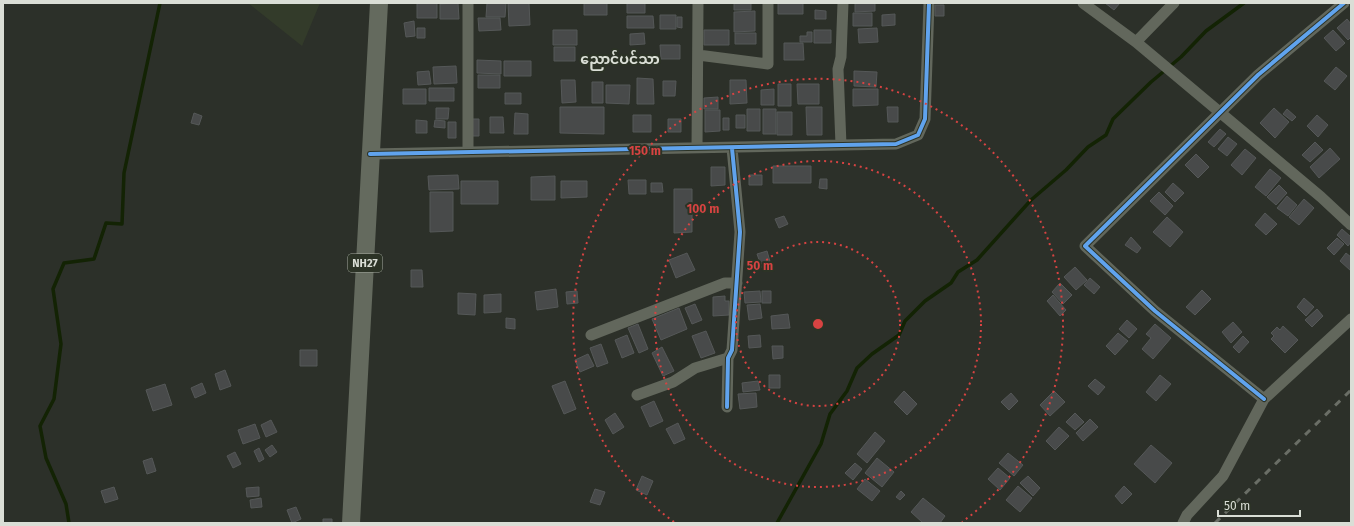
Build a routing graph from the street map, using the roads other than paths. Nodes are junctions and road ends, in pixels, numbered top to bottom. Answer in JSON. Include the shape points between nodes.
{"nodes":[{"id":1,"x":379,"y":3,"type":"edge"},
{"id":2,"x":468,"y":3,"type":"edge"},
{"id":3,"x":698,"y":3,"type":"edge"},
{"id":4,"x":768,"y":3,"type":"edge"},
{"id":5,"x":843,"y":3,"type":"edge"},
{"id":6,"x":929,"y":3,"type":"edge"},
{"id":7,"x":1083,"y":3,"type":"edge"},
{"id":8,"x":1174,"y":3,"type":"edge"},
{"id":9,"x":1344,"y":3,"type":"edge"},
{"id":10,"x":1136,"y":42,"type":"junction"},
{"id":11,"x":698,"y":55,"type":"junction"},
{"id":12,"x":1220,"y":112,"type":"junction"},
{"id":13,"x":841,"y":145,"type":"junction"},
{"id":14,"x":697,"y":148,"type":"junction"},
{"id":15,"x":732,"y":148,"type":"junction"},
{"id":16,"x":468,"y":152,"type":"junction"},
{"id":17,"x":370,"y":154,"type":"junction"},
{"id":18,"x":1351,"y":225,"type":"edge"},
{"id":19,"x":737,"y":283,"type":"junction"},
{"id":20,"x":1351,"y":319,"type":"edge"},
{"id":21,"x":591,"y":335,"type":"dead end"},
{"id":22,"x":728,"y":358,"type":"junction"},
{"id":23,"x":637,"y":396,"type":"dead end"},
{"id":24,"x":1264,"y":399,"type":"junction"},
{"id":25,"x":727,"y":408,"type":"dead end"},
{"id":26,"x":351,"y":523,"type":"edge"},
{"id":27,"x":1183,"y":523,"type":"edge"}],
"edges":[{"from":1,"to":17,"type":"highway","number":"NH27"},
{"from":2,"to":16,"type":"street"},
{"from":3,"to":11,"type":"street"},
{"from":4,"to":11,"type":"street","via":[[768,64]]},
{"from":5,"to":13,"type":"street","via":[[841,57],[838,69]]},
{"from":6,"to":13,"type":"street","via":[[925,119],[918,136],[896,144]]},
{"from":7,"to":10,"type":"street"},
{"from":8,"to":10,"type":"street"},
{"from":9,"to":12,"type":"street","via":[[1258,75]]},
{"from":10,"to":12,"type":"street"},
{"from":11,"to":14,"type":"street"},
{"from":12,"to":18,"type":"street"},
{"from":12,"to":24,"type":"street","via":[[1085,246],[1155,311]]},
{"from":13,"to":15,"type":"street"},
{"from":14,"to":15,"type":"street"},
{"from":14,"to":16,"type":"street"},
{"from":15,"to":19,"type":"street","via":[[740,232]]},
{"from":16,"to":17,"type":"street"},
{"from":17,"to":26,"type":"highway","number":"NH27"},
{"from":19,"to":21,"type":"street","via":[[725,283]]},
{"from":19,"to":22,"type":"street","via":[[732,350]]},
{"from":20,"to":24,"type":"street"},
{"from":22,"to":23,"type":"street","via":[[695,368],[673,382]]},
{"from":22,"to":25,"type":"street"},
{"from":24,"to":27,"type":"street","via":[[1223,476],[1187,515]]}]}
